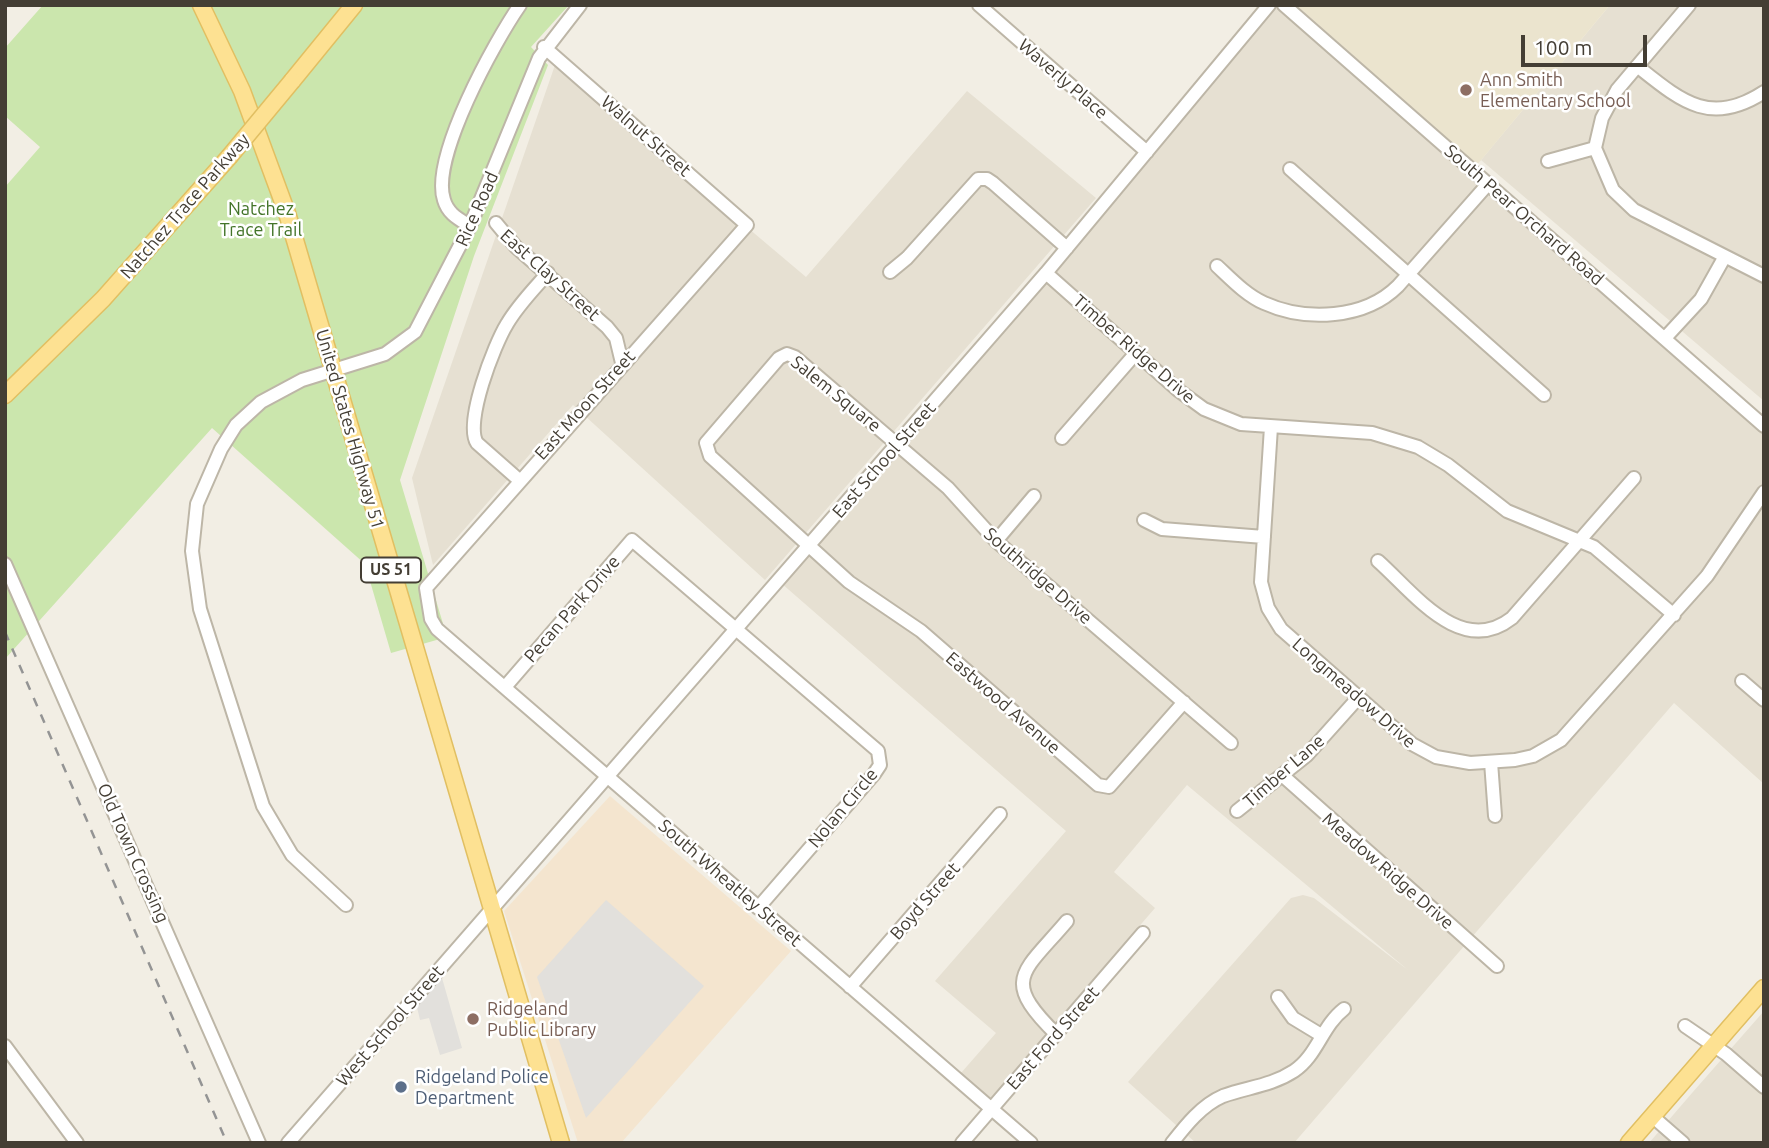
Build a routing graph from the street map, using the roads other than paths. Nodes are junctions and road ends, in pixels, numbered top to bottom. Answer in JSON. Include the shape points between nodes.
{"nodes":[{"id":1,"x":201,"y":5,"type":"edge"},
{"id":2,"x":354,"y":5,"type":"edge"},
{"id":3,"x":520,"y":5,"type":"edge"},
{"id":4,"x":580,"y":5,"type":"edge"},
{"id":5,"x":979,"y":5,"type":"edge"},
{"id":6,"x":1269,"y":5,"type":"edge"},
{"id":7,"x":1284,"y":5,"type":"edge"},
{"id":8,"x":1689,"y":5,"type":"edge"},
{"id":9,"x":544,"y":47,"type":"junction"},
{"id":10,"x":1637,"y":66,"type":"junction"},
{"id":11,"x":1764,"y":92,"type":"edge"},
{"id":12,"x":1595,"y":148,"type":"junction"},
{"id":13,"x":1147,"y":152,"type":"junction"},
{"id":14,"x":1548,"y":161,"type":"dead end"},
{"id":15,"x":1290,"y":169,"type":"dead end"},
{"id":16,"x":1488,"y":184,"type":"junction"},
{"id":17,"x":496,"y":223,"type":"dead end"},
{"id":18,"x":747,"y":225,"type":"joint"},
{"id":19,"x":470,"y":226,"type":"junction"},
{"id":20,"x":1067,"y":248,"type":"junction"},
{"id":21,"x":1724,"y":258,"type":"junction"},
{"id":22,"x":1217,"y":266,"type":"dead end"},
{"id":23,"x":890,"y":272,"type":"dead end"},
{"id":24,"x":548,"y":273,"type":"junction"},
{"id":25,"x":1046,"y":273,"type":"junction"},
{"id":26,"x":1408,"y":276,"type":"junction"},
{"id":27,"x":1764,"y":276,"type":"edge"},
{"id":28,"x":1665,"y":338,"type":"junction"},
{"id":29,"x":1136,"y":353,"type":"junction"},
{"id":30,"x":622,"y":363,"type":"junction"},
{"id":31,"x":333,"y":373,"type":"junction"},
{"id":32,"x":5,"y":395,"type":"edge"},
{"id":33,"x":1544,"y":395,"type":"dead end"},
{"id":34,"x":1764,"y":426,"type":"edge"},
{"id":35,"x":1271,"y":427,"type":"junction"},
{"id":36,"x":1062,"y":438,"type":"dead end"},
{"id":37,"x":898,"y":444,"type":"junction"},
{"id":38,"x":1634,"y":478,"type":"dead end"},
{"id":39,"x":519,"y":480,"type":"junction"},
{"id":40,"x":1764,"y":492,"type":"edge"},
{"id":41,"x":1034,"y":496,"type":"dead end"},
{"id":42,"x":1144,"y":520,"type":"dead end"},
{"id":43,"x":1264,"y":537,"type":"junction"},
{"id":44,"x":1581,"y":540,"type":"junction"},
{"id":45,"x":996,"y":541,"type":"junction"},
{"id":46,"x":810,"y":545,"type":"junction"},
{"id":47,"x":1378,"y":561,"type":"dead end"},
{"id":48,"x":5,"y":564,"type":"edge"},
{"id":49,"x":1674,"y":615,"type":"junction"},
{"id":50,"x":431,"y":620,"type":"joint"},
{"id":51,"x":735,"y":630,"type":"junction"},
{"id":52,"x":1742,"y":681,"type":"dead end"},
{"id":53,"x":505,"y":687,"type":"junction"},
{"id":54,"x":1358,"y":698,"type":"junction"},
{"id":55,"x":1764,"y":700,"type":"edge"},
{"id":56,"x":1184,"y":702,"type":"junction"},
{"id":57,"x":1231,"y":743,"type":"dead end"},
{"id":58,"x":1491,"y":762,"type":"junction"},
{"id":59,"x":1282,"y":775,"type":"junction"},
{"id":60,"x":608,"y":776,"type":"junction"},
{"id":61,"x":1237,"y":811,"type":"dead end"},
{"id":62,"x":1000,"y":814,"type":"dead end"},
{"id":63,"x":1495,"y":816,"type":"dead end"},
{"id":64,"x":346,"y":905,"type":"dead end"},
{"id":65,"x":758,"y":908,"type":"junction"},
{"id":66,"x":491,"y":910,"type":"junction"},
{"id":67,"x":1067,"y":921,"type":"dead end"},
{"id":68,"x":1143,"y":933,"type":"dead end"},
{"id":69,"x":1497,"y":966,"type":"dead end"},
{"id":70,"x":850,"y":987,"type":"junction"},
{"id":71,"x":1764,"y":988,"type":"edge"},
{"id":72,"x":1279,"y":998,"type":"dead end"},
{"id":73,"x":1344,"y":1009,"type":"dead end"},
{"id":74,"x":1685,"y":1026,"type":"dead end"},
{"id":75,"x":1056,"y":1034,"type":"junction"},
{"id":76,"x":1321,"y":1035,"type":"junction"},
{"id":77,"x":5,"y":1046,"type":"edge"},
{"id":78,"x":1714,"y":1046,"type":"junction"},
{"id":79,"x":1764,"y":1087,"type":"edge"},
{"id":80,"x":991,"y":1109,"type":"junction"},
{"id":81,"x":1653,"y":1116,"type":"junction"},
{"id":82,"x":77,"y":1143,"type":"edge"},
{"id":83,"x":259,"y":1143,"type":"edge"},
{"id":84,"x":288,"y":1143,"type":"edge"},
{"id":85,"x":561,"y":1143,"type":"edge"},
{"id":86,"x":962,"y":1143,"type":"edge"},
{"id":87,"x":1031,"y":1143,"type":"edge"},
{"id":88,"x":1172,"y":1143,"type":"edge"},
{"id":89,"x":1629,"y":1143,"type":"edge"},
{"id":90,"x":1683,"y":1143,"type":"edge"}],
"edges":[{"from":1,"to":31,"type":"main road","name":"United States Highway 51","number":"US 51","via":[[242,91],[275,179]]},
{"from":2,"to":32,"type":"main road","name":"Natchez Trace Parkway","bridge":true,"via":[[229,157],[103,299]]},
{"from":3,"to":19,"type":"street","via":[[475,84],[443,173],[447,208]]},
{"from":4,"to":9,"type":"street","name":"Rice Road"},
{"from":5,"to":13,"type":"street","name":"Waverly Place"},
{"from":6,"to":13,"type":"street","name":"East School Street"},
{"from":7,"to":16,"type":"street","name":"South Pear Orchard Road"},
{"from":8,"to":10,"type":"street"},
{"from":9,"to":18,"type":"street","name":"Walnut Street"},
{"from":9,"to":19,"type":"street","name":"Rice Road"},
{"from":10,"to":11,"type":"street","via":[[1676,97],[1700,107],[1722,110],[1745,104]]},
{"from":10,"to":12,"type":"street","via":[[1602,118]]},
{"from":12,"to":14,"type":"street"},
{"from":12,"to":21,"type":"street","via":[[1613,190],[1634,210]]},
{"from":13,"to":20,"type":"street","name":"East School Street"},
{"from":15,"to":26,"type":"street"},
{"from":16,"to":26,"type":"street"},
{"from":16,"to":28,"type":"street","name":"South Pear Orchard Road"},
{"from":17,"to":24,"type":"street","name":"East Clay Street"},
{"from":18,"to":30,"type":"street","name":"East Moon Street"},
{"from":19,"to":31,"type":"street","name":"Rice Road","via":[[415,332],[385,354]]},
{"from":20,"to":23,"type":"street","via":[[984,178],[972,183]]},
{"from":20,"to":25,"type":"street","name":"East School Street"},
{"from":21,"to":27,"type":"street"},
{"from":21,"to":28,"type":"street","via":[[1701,299]]},
{"from":22,"to":26,"type":"street","via":[[1266,304],[1346,314],[1386,298]]},
{"from":24,"to":30,"type":"street","name":"East Clay Street","via":[[607,327],[616,338]]},
{"from":24,"to":39,"type":"street","via":[[501,334],[473,418],[472,435],[477,443]]},
{"from":25,"to":29,"type":"street","name":"Timber Ridge Drive"},
{"from":25,"to":37,"type":"street","name":"East School Street"},
{"from":26,"to":33,"type":"street"},
{"from":28,"to":34,"type":"street","name":"South Pear Orchard Road"},
{"from":29,"to":35,"type":"street","name":"Timber Ridge Drive","via":[[1205,409],[1241,424]]},
{"from":29,"to":36,"type":"street"},
{"from":30,"to":39,"type":"street","name":"East Moon Street"},
{"from":31,"to":64,"type":"street","name":"Rice Road","via":[[302,380],[261,402],[236,425],[203,488],[192,551],[200,609],[263,806],[292,855]]},
{"from":31,"to":66,"type":"main road","name":"United States Highway 51","number":"US 51"},
{"from":35,"to":43,"type":"street","name":"Longmeadow Drive"},
{"from":35,"to":44,"type":"street","name":"Timber Ridge Drive","via":[[1372,433],[1405,442],[1436,457],[1507,511]]},
{"from":37,"to":45,"type":"street","name":"Southridge Drive","via":[[948,488]]},
{"from":37,"to":46,"type":"street","name":"East School Street"},
{"from":37,"to":46,"type":"street","name":"Salem Square","via":[[795,357],[779,358],[706,448]]},
{"from":38,"to":44,"type":"street"},
{"from":39,"to":50,"type":"street","name":"East Moon Street","via":[[426,588]]},
{"from":40,"to":49,"type":"street","name":"Longmeadow Drive","via":[[1707,576]]},
{"from":41,"to":45,"type":"street"},
{"from":42,"to":43,"type":"street","via":[[1162,529]]},
{"from":43,"to":54,"type":"street","name":"Longmeadow Drive","via":[[1261,582],[1275,621]]},
{"from":44,"to":47,"type":"street","via":[[1512,618],[1493,631],[1465,631],[1447,622]]},
{"from":44,"to":49,"type":"street","name":"Timber Ridge Drive"},
{"from":45,"to":56,"type":"street","name":"Southridge Drive"},
{"from":46,"to":51,"type":"street","name":"East School Street"},
{"from":46,"to":56,"type":"street","name":"Eastwood Avenue","via":[[849,582],[921,631],[1103,788],[1109,787]]},
{"from":48,"to":83,"type":"street","name":"Old Town Crossing"},
{"from":49,"to":58,"type":"street","name":"Longmeadow Drive","via":[[1561,740],[1533,756]]},
{"from":50,"to":53,"type":"street","name":"South Wheatley Street"},
{"from":51,"to":53,"type":"street","name":"Pecan Park Drive","via":[[632,540]]},
{"from":51,"to":60,"type":"street","name":"East School Street"},
{"from":51,"to":65,"type":"street","name":"Nolan Circle","via":[[878,751],[880,765]]},
{"from":52,"to":55,"type":"street"},
{"from":53,"to":60,"type":"street","name":"South Wheatley Street"},
{"from":54,"to":58,"type":"street","name":"Longmeadow Drive","via":[[1423,751],[1450,761]]},
{"from":54,"to":59,"type":"street","name":"Timber Lane","via":[[1317,745]]},
{"from":56,"to":57,"type":"street"},
{"from":58,"to":63,"type":"street"},
{"from":59,"to":61,"type":"street","name":"Timber Lane"},
{"from":59,"to":69,"type":"street","name":"Meadow Ridge Drive"},
{"from":60,"to":65,"type":"street","name":"South Wheatley Street"},
{"from":60,"to":66,"type":"street","name":"East School Street"},
{"from":62,"to":70,"type":"street","name":"Boyd Street"},
{"from":65,"to":70,"type":"street","name":"South Wheatley Street"},
{"from":66,"to":84,"type":"street","name":"West School Street"},
{"from":66,"to":85,"type":"main road","name":"United States Highway 51","number":"US 51"},
{"from":67,"to":75,"type":"street","via":[[1022,981],[1022,994],[1031,1009]]},
{"from":68,"to":75,"type":"street","name":"East Ford Street"},
{"from":70,"to":80,"type":"street","name":"South Wheatley Street"},
{"from":71,"to":78,"type":"main road"},
{"from":72,"to":76,"type":"street","via":[[1293,1018]]},
{"from":73,"to":76,"type":"street"},
{"from":74,"to":78,"type":"street"},
{"from":75,"to":80,"type":"street","name":"East Ford Street"},
{"from":76,"to":88,"type":"street","via":[[1296,1070],[1273,1083],[1223,1096],[1203,1108]]},
{"from":77,"to":82,"type":"street"},
{"from":78,"to":79,"type":"street"},
{"from":78,"to":81,"type":"main road"},
{"from":80,"to":86,"type":"street","name":"East Ford Street"},
{"from":80,"to":87,"type":"street","name":"South Wheatley Street"},
{"from":81,"to":89,"type":"main road"},
{"from":81,"to":90,"type":"street"}]}
